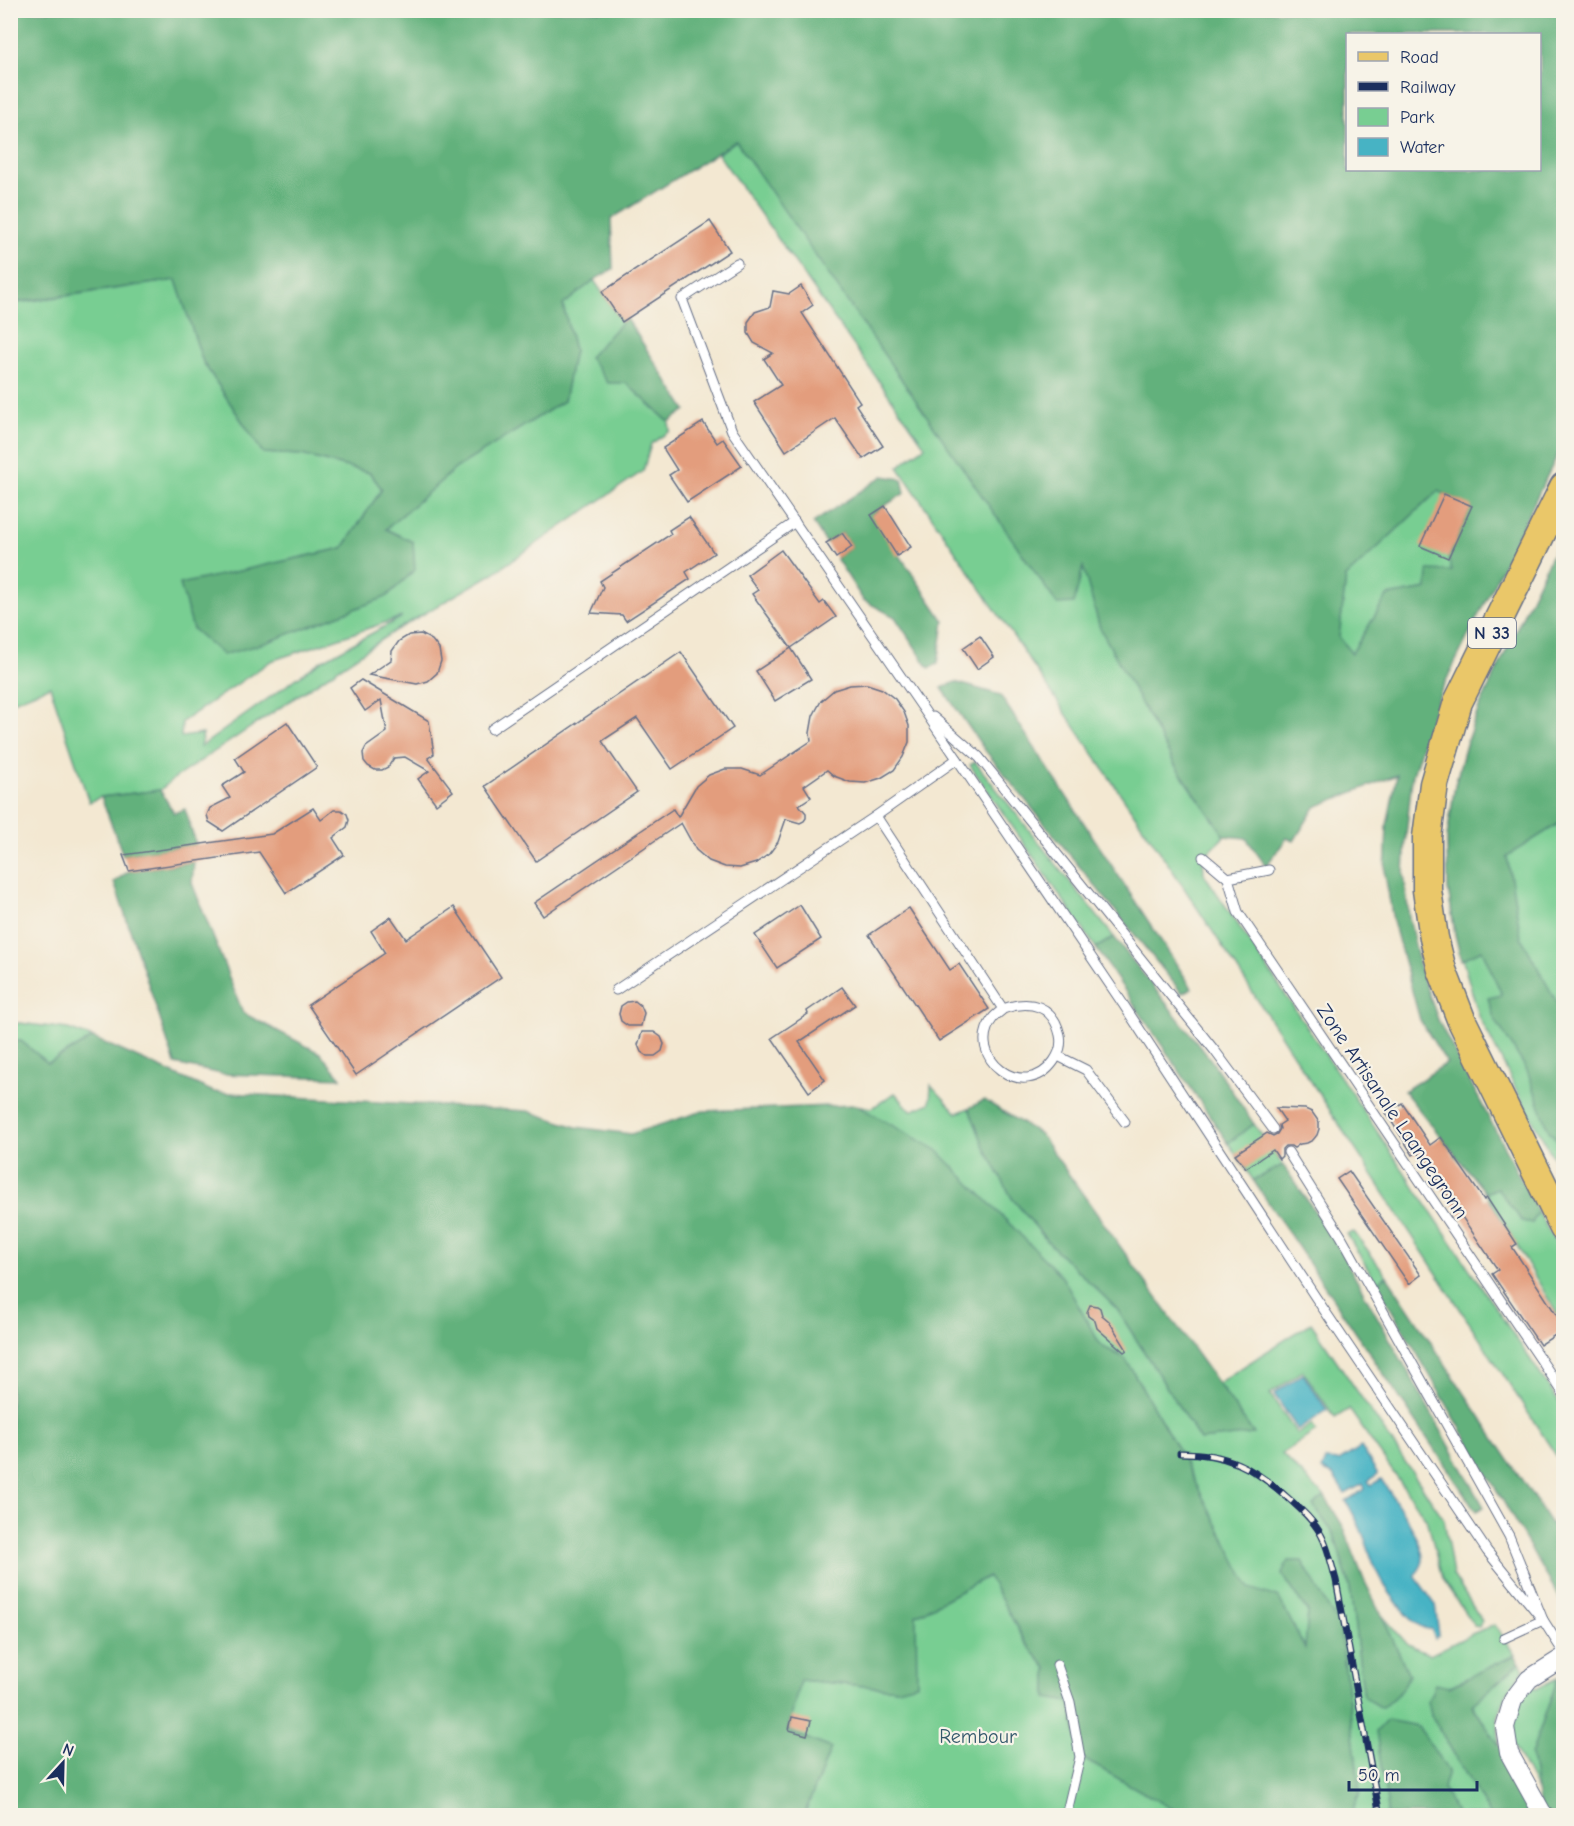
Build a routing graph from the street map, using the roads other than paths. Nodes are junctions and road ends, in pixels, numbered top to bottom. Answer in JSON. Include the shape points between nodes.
{"nodes":[{"id":1,"x":736,"y":263,"type":"dead end"},
{"id":2,"x":1563,"y":487,"type":"edge"},
{"id":3,"x":795,"y":522,"type":"junction"},
{"id":4,"x":924,"y":710,"type":"junction"},
{"id":5,"x":492,"y":729,"type":"dead end"},
{"id":6,"x":957,"y":759,"type":"junction"},
{"id":7,"x":876,"y":816,"type":"junction"},
{"id":8,"x":1203,"y":857,"type":"dead end"},
{"id":9,"x":1269,"y":870,"type":"dead end"},
{"id":10,"x":1228,"y":878,"type":"junction"},
{"id":11,"x":616,"y":990,"type":"dead end"},
{"id":12,"x":1003,"y":1009,"type":"junction"},
{"id":13,"x":1058,"y":1056,"type":"junction"},
{"id":14,"x":1505,"y":1110,"type":"junction"},
{"id":15,"x":1125,"y":1122,"type":"dead end"},
{"id":16,"x":1273,"y":1129,"type":"dead end"},
{"id":17,"x":1288,"y":1152,"type":"dead end"},
{"id":18,"x":1563,"y":1204,"type":"edge"},
{"id":19,"x":1563,"y":1228,"type":"edge"},
{"id":20,"x":1563,"y":1394,"type":"edge"},
{"id":21,"x":1543,"y":1620,"type":"junction"},
{"id":22,"x":1504,"y":1638,"type":"dead end"},
{"id":23,"x":1563,"y":1655,"type":"edge"},
{"id":24,"x":1057,"y":1665,"type":"dead end"},
{"id":25,"x":1066,"y":1815,"type":"edge"},
{"id":26,"x":1544,"y":1815,"type":"edge"}],
"edges":[{"from":1,"to":3,"type":"lane","via":[[682,299],[732,431]]},
{"from":2,"to":14,"type":"main road","number":"N 33","via":[[1458,702],[1434,784],[1427,837],[1427,890],[1442,970]]},
{"from":3,"to":4,"type":"lane"},
{"from":3,"to":5,"type":"lane"},
{"from":4,"to":6,"type":"lane"},
{"from":4,"to":16,"type":"lane","via":[[979,757]]},
{"from":6,"to":7,"type":"lane"},
{"from":6,"to":21,"type":"lane","via":[[1480,1541]]},
{"from":7,"to":11,"type":"lane"},
{"from":7,"to":12,"type":"lane"},
{"from":8,"to":10,"type":"lane"},
{"from":9,"to":10,"type":"lane"},
{"from":10,"to":20,"type":"lane","name":"Zone Artisanale Laangegronn","via":[[1238,912]]},
{"from":12,"to":13,"type":"lane","via":[[1018,1004],[1034,1005],[1048,1012],[1061,1040]]},
{"from":12,"to":13,"type":"lane","via":[[986,1032],[986,1047],[992,1062],[1004,1074],[1019,1079],[1035,1077],[1049,1069]]},
{"from":13,"to":15,"type":"lane","via":[[1086,1070]]},
{"from":14,"to":18,"type":"main road","number":"N 33"},
{"from":14,"to":19,"type":"main road","number":"N 33"},
{"from":17,"to":21,"type":"lane","via":[[1341,1236],[1509,1536]]},
{"from":21,"to":22,"type":"lane"},
{"from":21,"to":23,"type":"lane"},
{"from":23,"to":26,"type":"street","via":[[1529,1679],[1513,1700],[1505,1727],[1509,1753]]},
{"from":24,"to":25,"type":"lane","via":[[1070,1702],[1080,1757]]}]}
